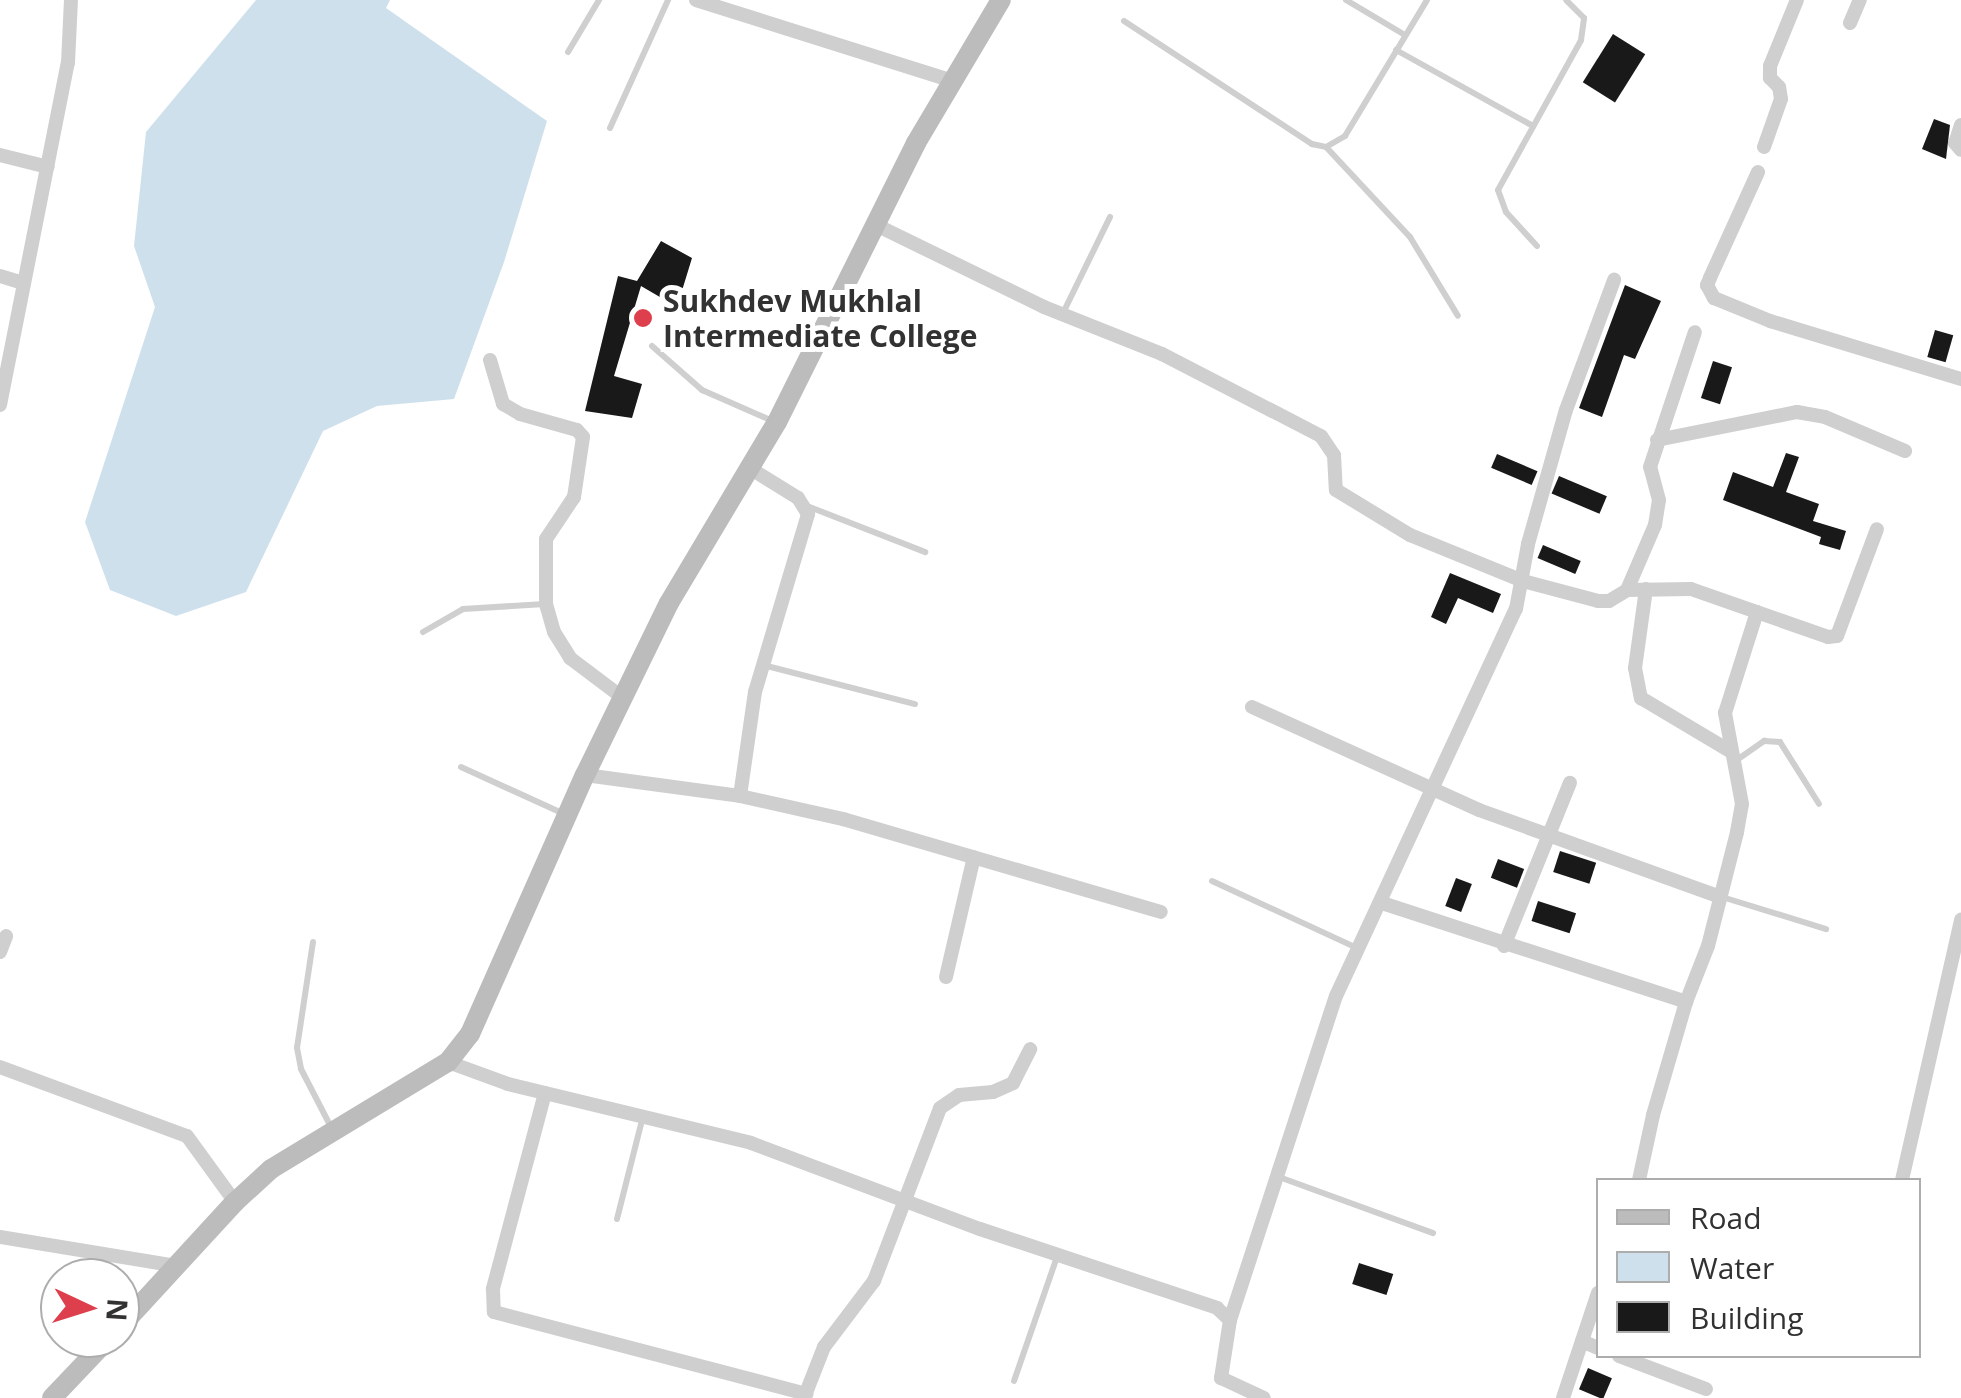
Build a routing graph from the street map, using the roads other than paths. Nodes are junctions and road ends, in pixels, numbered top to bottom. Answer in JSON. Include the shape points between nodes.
{"nodes":[{"id":1,"x":71,"y":0,"type":"edge"},
{"id":2,"x":599,"y":0,"type":"edge"},
{"id":3,"x":668,"y":0,"type":"edge"},
{"id":4,"x":696,"y":0,"type":"edge"},
{"id":5,"x":1346,"y":0,"type":"edge"},
{"id":6,"x":1427,"y":0,"type":"edge"},
{"id":7,"x":1566,"y":0,"type":"edge"},
{"id":8,"x":1797,"y":0,"type":"edge"},
{"id":9,"x":1860,"y":0,"type":"edge"},
{"id":10,"x":996,"y":2,"type":"edge"},
{"id":11,"x":1124,"y":20,"type":"dead end"},
{"id":12,"x":1850,"y":23,"type":"dead end"},
{"id":13,"x":1405,"y":35,"type":"junction"},
{"id":14,"x":1396,"y":50,"type":"junction"},
{"id":15,"x":568,"y":52,"type":"dead end"},
{"id":16,"x":950,"y":80,"type":"junction"},
{"id":17,"x":1961,"y":125,"type":"edge"},
{"id":18,"x":1532,"y":126,"type":"junction"},
{"id":19,"x":610,"y":128,"type":"dead end"},
{"id":20,"x":1326,"y":147,"type":"junction"},
{"id":21,"x":1764,"y":147,"type":"dead end"},
{"id":22,"x":1961,"y":150,"type":"edge"},
{"id":23,"x":0,"y":155,"type":"edge"},
{"id":24,"x":48,"y":167,"type":"junction"},
{"id":25,"x":1758,"y":172,"type":"dead end"},
{"id":26,"x":1110,"y":217,"type":"dead end"},
{"id":27,"x":876,"y":225,"type":"junction"},
{"id":28,"x":1537,"y":246,"type":"dead end"},
{"id":29,"x":0,"y":276,"type":"edge"},
{"id":30,"x":1614,"y":280,"type":"dead end"},
{"id":31,"x":23,"y":283,"type":"junction"},
{"id":32,"x":1062,"y":314,"type":"junction"},
{"id":33,"x":1458,"y":316,"type":"dead end"},
{"id":34,"x":1695,"y":332,"type":"dead end"},
{"id":35,"x":652,"y":346,"type":"dead end"},
{"id":36,"x":490,"y":360,"type":"dead end"},
{"id":37,"x":1961,"y":378,"type":"edge"},
{"id":38,"x":0,"y":405,"type":"edge"},
{"id":39,"x":776,"y":422,"type":"junction"},
{"id":40,"x":1657,"y":440,"type":"junction"},
{"id":41,"x":1905,"y":451,"type":"dead end"},
{"id":42,"x":748,"y":467,"type":"junction"},
{"id":43,"x":806,"y":505,"type":"junction"},
{"id":44,"x":1877,"y":529,"type":"dead end"},
{"id":45,"x":925,"y":552,"type":"dead end"},
{"id":46,"x":1523,"y":580,"type":"junction"},
{"id":47,"x":1646,"y":589,"type":"junction"},
{"id":48,"x":1627,"y":590,"type":"junction"},
{"id":49,"x":546,"y":604,"type":"junction"},
{"id":50,"x":1757,"y":612,"type":"junction"},
{"id":51,"x":423,"y":632,"type":"dead end"},
{"id":52,"x":761,"y":664,"type":"junction"},
{"id":53,"x":623,"y":698,"type":"junction"},
{"id":54,"x":915,"y":704,"type":"dead end"},
{"id":55,"x":1252,"y":707,"type":"dead end"},
{"id":56,"x":1731,"y":757,"type":"junction"},
{"id":57,"x":462,"y":767,"type":"dead end"},
{"id":58,"x":585,"y":776,"type":"junction"},
{"id":59,"x":1570,"y":783,"type":"dead end"},
{"id":60,"x":1436,"y":786,"type":"junction"},
{"id":61,"x":740,"y":796,"type":"junction"},
{"id":62,"x":1818,"y":804,"type":"dead end"},
{"id":63,"x":568,"y":816,"type":"junction"},
{"id":64,"x":1550,"y":833,"type":"junction"},
{"id":65,"x":974,"y":857,"type":"junction"},
{"id":66,"x":1212,"y":881,"type":"dead end"},
{"id":67,"x":1721,"y":897,"type":"junction"},
{"id":68,"x":1382,"y":903,"type":"junction"},
{"id":69,"x":1161,"y":912,"type":"dead end"},
{"id":70,"x":1961,"y":920,"type":"edge"},
{"id":71,"x":1826,"y":929,"type":"dead end"},
{"id":72,"x":6,"y":936,"type":"dead end"},
{"id":73,"x":313,"y":942,"type":"dead end"},
{"id":74,"x":1504,"y":946,"type":"junction"},
{"id":75,"x":1358,"y":948,"type":"junction"},
{"id":76,"x":0,"y":952,"type":"edge"},
{"id":77,"x":946,"y":977,"type":"dead end"},
{"id":78,"x":1686,"y":1002,"type":"junction"},
{"id":79,"x":1030,"y":1050,"type":"dead end"},
{"id":80,"x":448,"y":1062,"type":"junction"},
{"id":81,"x":0,"y":1067,"type":"edge"},
{"id":82,"x":545,"y":1093,"type":"junction"},
{"id":83,"x":644,"y":1115,"type":"junction"},
{"id":84,"x":332,"y":1130,"type":"junction"},
{"id":85,"x":1278,"y":1177,"type":"junction"},
{"id":86,"x":1639,"y":1178,"type":"edge"},
{"id":87,"x":1902,"y":1178,"type":"edge"},
{"id":88,"x":234,"y":1202,"type":"junction"},
{"id":89,"x":905,"y":1202,"type":"junction"},
{"id":90,"x":617,"y":1220,"type":"dead end"},
{"id":91,"x":1433,"y":1233,"type":"dead end"},
{"id":92,"x":0,"y":1237,"type":"edge"},
{"id":93,"x":1058,"y":1256,"type":"junction"},
{"id":94,"x":178,"y":1266,"type":"junction"},
{"id":95,"x":1596,"y":1299,"type":"edge"},
{"id":96,"x":140,"y":1306,"type":"edge"},
{"id":97,"x":1230,"y":1320,"type":"junction"},
{"id":98,"x":1582,"y":1342,"type":"junction"},
{"id":99,"x":1596,"y":1347,"type":"edge"},
{"id":100,"x":92,"y":1358,"type":"edge"},
{"id":101,"x":1623,"y":1358,"type":"edge"},
{"id":102,"x":1014,"y":1381,"type":"dead end"},
{"id":103,"x":1706,"y":1389,"type":"dead end"},
{"id":104,"x":61,"y":1396,"type":"edge"},
{"id":105,"x":805,"y":1396,"type":"edge"},
{"id":106,"x":1264,"y":1398,"type":"edge"},
{"id":107,"x":1563,"y":1398,"type":"edge"}],
"edges":[{"from":1,"to":24,"type":"street","via":[[68,63]]},
{"from":2,"to":15,"type":"lane"},
{"from":3,"to":19,"type":"lane"},
{"from":4,"to":16,"type":"street"},
{"from":5,"to":13,"type":"lane"},
{"from":6,"to":13,"type":"lane"},
{"from":7,"to":18,"type":"lane","via":[[1584,18],[1584,29]]},
{"from":8,"to":21,"type":"street","via":[[1770,66],[1781,99]]},
{"from":9,"to":12,"type":"street"},
{"from":10,"to":16,"type":"main road"},
{"from":11,"to":20,"type":"lane"},
{"from":13,"to":14,"type":"lane"},
{"from":14,"to":18,"type":"lane"},
{"from":14,"to":20,"type":"lane","via":[[1346,136]]},
{"from":16,"to":27,"type":"main road"},
{"from":17,"to":22,"type":"street","via":[[1955,143]]},
{"from":18,"to":28,"type":"lane","via":[[1498,190],[1506,212]]},
{"from":20,"to":33,"type":"lane","via":[[1410,236]]},
{"from":23,"to":24,"type":"street"},
{"from":24,"to":31,"type":"street"},
{"from":25,"to":37,"type":"street","via":[[1707,285],[1714,298]]},
{"from":26,"to":32,"type":"lane"},
{"from":27,"to":32,"type":"street"},
{"from":27,"to":39,"type":"main road"},
{"from":29,"to":31,"type":"street"},
{"from":30,"to":46,"type":"street","via":[[1566,410]]},
{"from":31,"to":38,"type":"street"},
{"from":32,"to":46,"type":"street","via":[[1162,354],[1321,436],[1330,444],[1336,490],[1344,498],[1428,544]]},
{"from":34,"to":40,"type":"street"},
{"from":35,"to":39,"type":"lane","via":[[702,390]]},
{"from":36,"to":49,"type":"street","via":[[503,404],[583,436],[574,497],[546,539]]},
{"from":39,"to":42,"type":"main road"},
{"from":40,"to":41,"type":"street","via":[[1798,412]]},
{"from":40,"to":48,"type":"street","via":[[1650,466],[1658,513]]},
{"from":42,"to":43,"type":"street"},
{"from":42,"to":53,"type":"main road","via":[[694,555]]},
{"from":43,"to":45,"type":"lane"},
{"from":43,"to":52,"type":"street","via":[[806,525]]},
{"from":44,"to":50,"type":"street","via":[[1836,636]]},
{"from":46,"to":48,"type":"street","via":[[1598,601]]},
{"from":46,"to":60,"type":"street"},
{"from":47,"to":48,"type":"street"},
{"from":47,"to":50,"type":"street","via":[[1691,589]]},
{"from":47,"to":56,"type":"street","via":[[1634,668],[1641,698]]},
{"from":49,"to":51,"type":"lane","via":[[463,609]]},
{"from":49,"to":53,"type":"street","via":[[570,658]]},
{"from":50,"to":56,"type":"street","via":[[1726,713]]},
{"from":52,"to":54,"type":"lane"},
{"from":52,"to":61,"type":"street"},
{"from":53,"to":58,"type":"main road"},
{"from":55,"to":60,"type":"street"},
{"from":56,"to":62,"type":"lane","via":[[1764,741],[1780,742]]},
{"from":56,"to":67,"type":"street","via":[[1742,804]]},
{"from":57,"to":63,"type":"lane"},
{"from":58,"to":61,"type":"street"},
{"from":58,"to":63,"type":"main road"},
{"from":59,"to":64,"type":"street"},
{"from":60,"to":64,"type":"street","via":[[1480,810]]},
{"from":60,"to":68,"type":"street"},
{"from":61,"to":65,"type":"street"},
{"from":63,"to":80,"type":"main road","via":[[470,1034]]},
{"from":64,"to":67,"type":"street"},
{"from":64,"to":74,"type":"street"},
{"from":65,"to":69,"type":"street"},
{"from":65,"to":77,"type":"street"},
{"from":66,"to":75,"type":"lane"},
{"from":67,"to":71,"type":"lane"},
{"from":67,"to":78,"type":"street"},
{"from":68,"to":74,"type":"street"},
{"from":68,"to":75,"type":"street"},
{"from":70,"to":87,"type":"street"},
{"from":72,"to":76,"type":"street"},
{"from":73,"to":84,"type":"lane","via":[[298,1048],[301,1069]]},
{"from":74,"to":78,"type":"street"},
{"from":75,"to":85,"type":"street","via":[[1325,1027]]},
{"from":78,"to":86,"type":"street"},
{"from":79,"to":89,"type":"street","via":[[1012,1084],[959,1095],[940,1108]]},
{"from":80,"to":82,"type":"street"},
{"from":80,"to":84,"type":"main road"},
{"from":81,"to":88,"type":"street","via":[[188,1136]]},
{"from":82,"to":83,"type":"street"},
{"from":82,"to":105,"type":"street","via":[[493,1289],[494,1312]]},
{"from":83,"to":89,"type":"street","via":[[752,1143]]},
{"from":83,"to":90,"type":"lane"},
{"from":84,"to":88,"type":"main road"},
{"from":85,"to":91,"type":"lane"},
{"from":85,"to":97,"type":"street"},
{"from":88,"to":94,"type":"main road"},
{"from":89,"to":93,"type":"street"},
{"from":89,"to":105,"type":"street","via":[[874,1281],[824,1348]]},
{"from":92,"to":94,"type":"street"},
{"from":93,"to":97,"type":"street","via":[[1218,1308]]},
{"from":93,"to":102,"type":"lane"},
{"from":94,"to":96,"type":"main road"},
{"from":95,"to":98,"type":"street"},
{"from":97,"to":106,"type":"street","via":[[1221,1378]]},
{"from":98,"to":99,"type":"street"},
{"from":98,"to":107,"type":"street"},
{"from":100,"to":104,"type":"main road"},
{"from":101,"to":103,"type":"street"}]}
